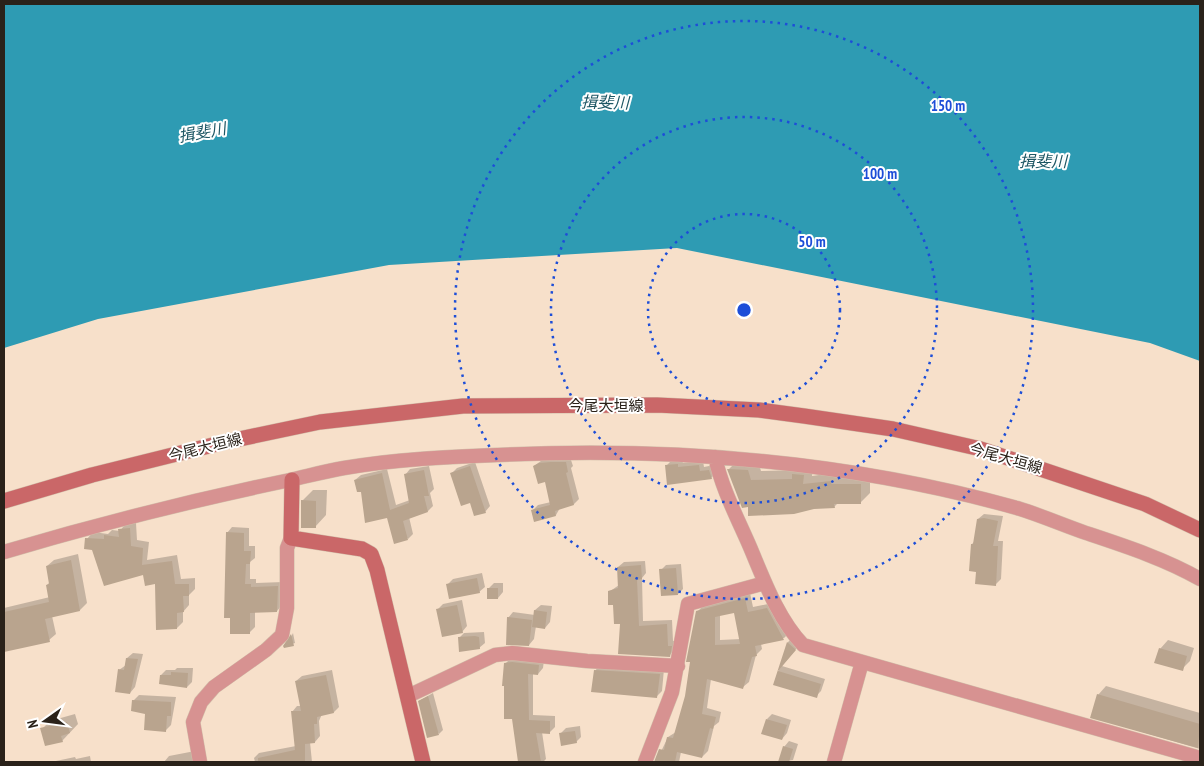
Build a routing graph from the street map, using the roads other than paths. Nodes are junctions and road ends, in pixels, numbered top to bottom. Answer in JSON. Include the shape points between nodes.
{"nodes":[{"id":1,"x":715,"y":457,"type":"junction"},
{"id":2,"x":292,"y":480,"type":"junction"},
{"id":3,"x":4,"y":502,"type":"edge"},
{"id":4,"x":1200,"y":530,"type":"edge"},
{"id":5,"x":291,"y":538,"type":"junction"},
{"id":6,"x":4,"y":552,"type":"edge"},
{"id":7,"x":1200,"y":579,"type":"edge"},
{"id":8,"x":765,"y":583,"type":"junction"},
{"id":9,"x":862,"y":662,"type":"junction"},
{"id":10,"x":678,"y":666,"type":"junction"},
{"id":11,"x":408,"y":696,"type":"junction"},
{"id":12,"x":1200,"y":758,"type":"edge"},
{"id":13,"x":200,"y":762,"type":"edge"},
{"id":14,"x":423,"y":762,"type":"edge"},
{"id":15,"x":645,"y":762,"type":"edge"},
{"id":16,"x":834,"y":762,"type":"edge"}],
"edges":[{"from":1,"to":2,"type":"street","via":[[531,453],[432,458],[346,468]]},
{"from":1,"to":7,"type":"street","via":[[893,479],[1018,509],[1114,542]]},
{"from":1,"to":8,"type":"street","via":[[720,480]]},
{"from":2,"to":5,"type":"main road"},
{"from":2,"to":6,"type":"street","via":[[197,501]]},
{"from":3,"to":4,"type":"main road","name":"今尾大垣線","via":[[102,473],[320,422],[463,406],[657,405],[759,410],[893,429],[972,447],[1145,504]]},
{"from":5,"to":11,"type":"main road","via":[[362,549],[370,554],[377,570]]},
{"from":5,"to":13,"type":"street","via":[[287,548],[287,608],[282,635],[214,687],[201,702],[193,722]]},
{"from":8,"to":9,"type":"street","via":[[803,645]]},
{"from":8,"to":10,"type":"street","via":[[688,604]]},
{"from":9,"to":12,"type":"street"},
{"from":9,"to":16,"type":"street"},
{"from":10,"to":11,"type":"street","via":[[512,653],[495,655]]},
{"from":10,"to":15,"type":"street","via":[[672,692]]},
{"from":11,"to":14,"type":"main road"}]}
